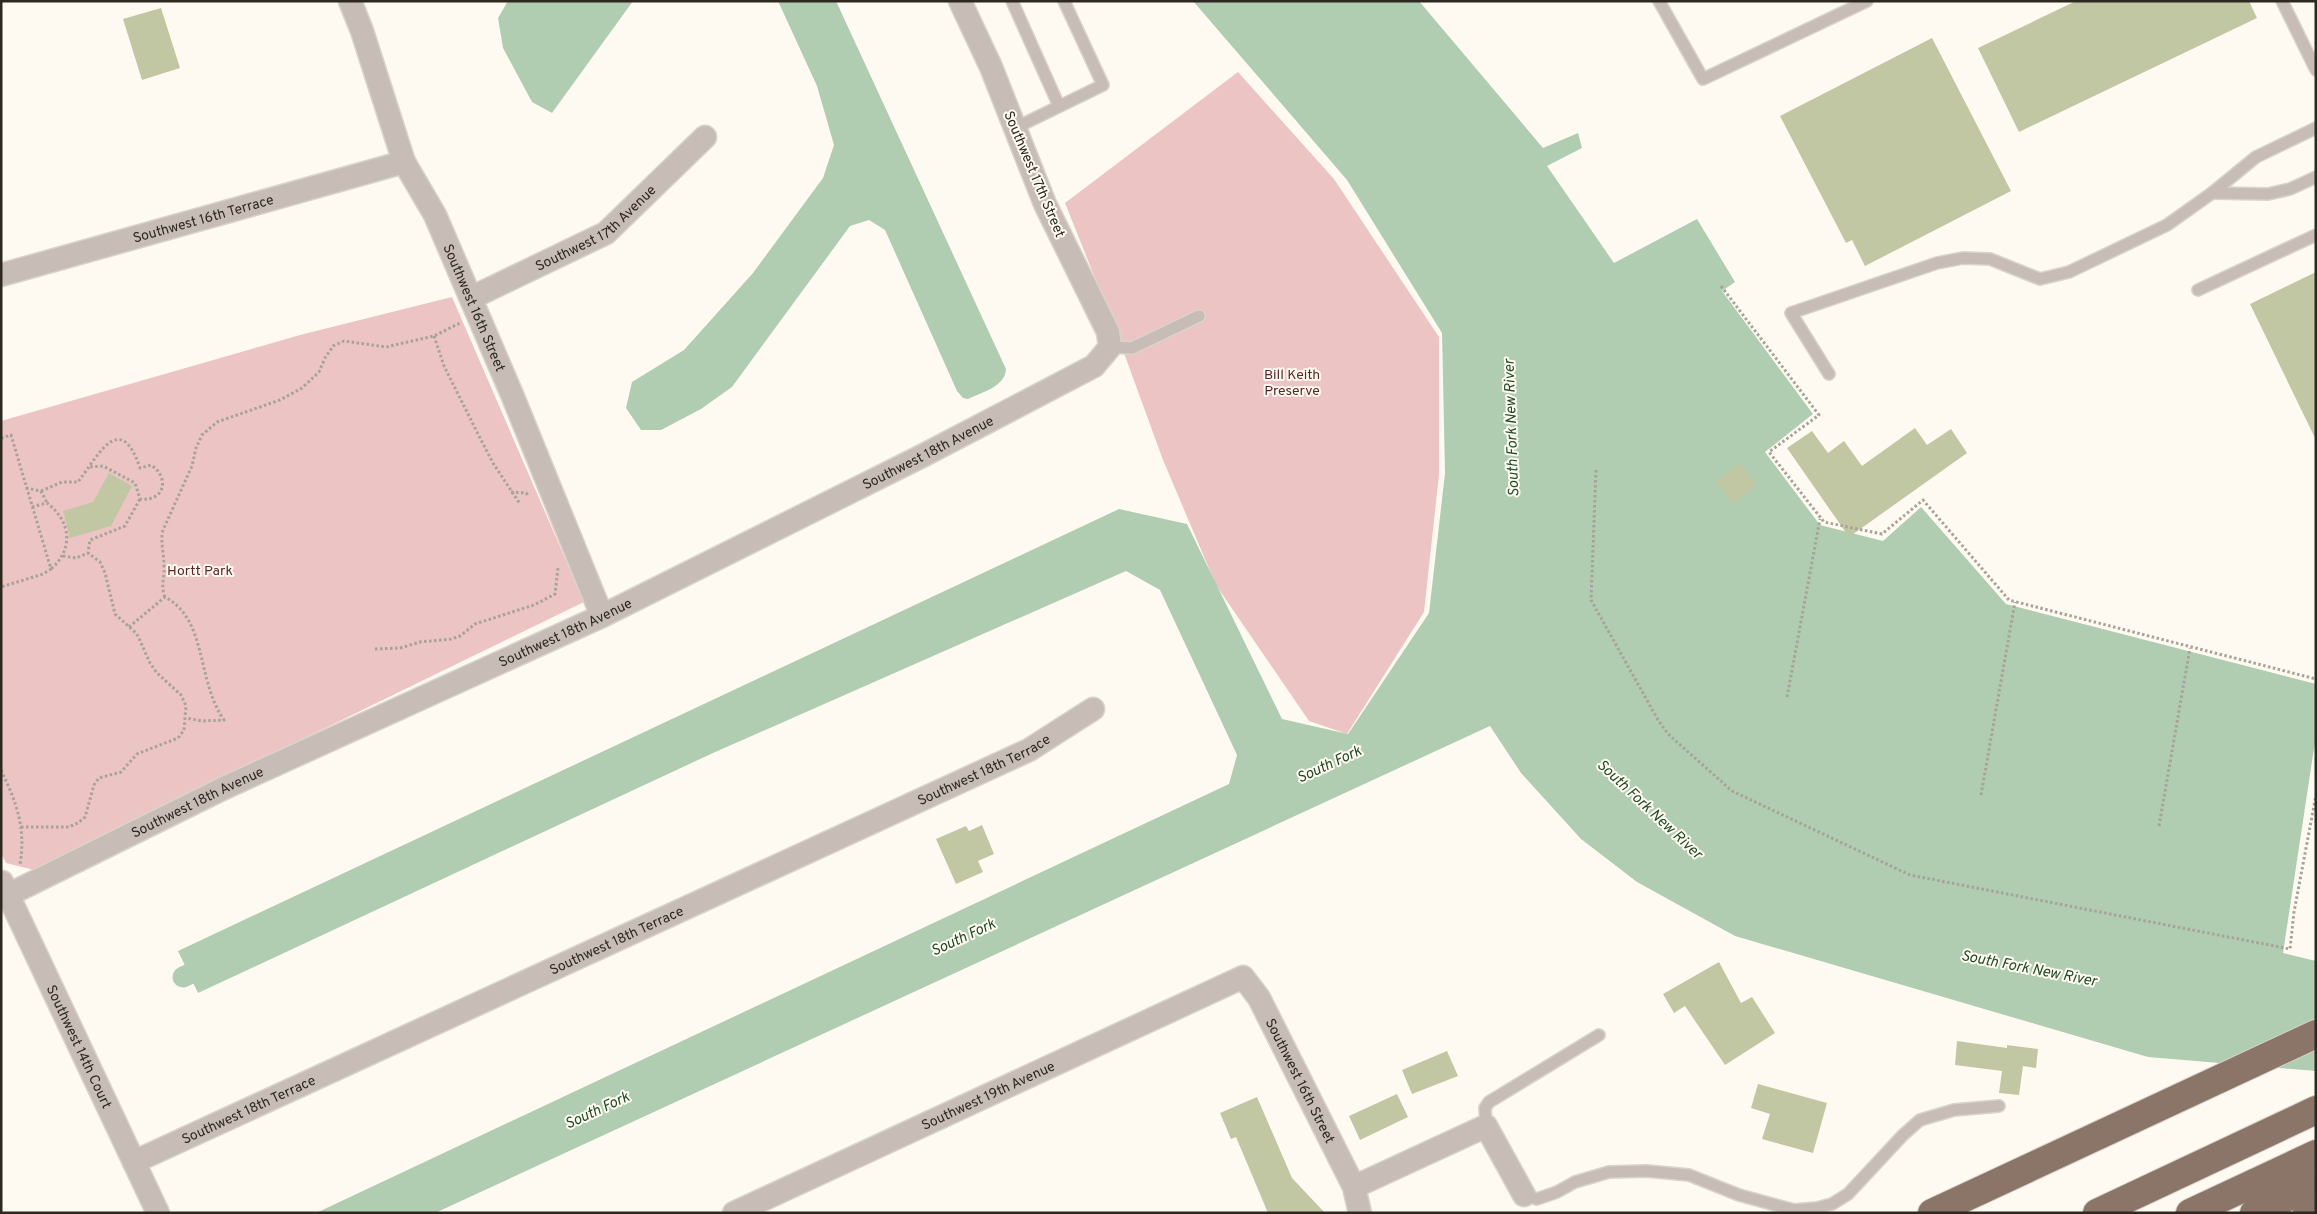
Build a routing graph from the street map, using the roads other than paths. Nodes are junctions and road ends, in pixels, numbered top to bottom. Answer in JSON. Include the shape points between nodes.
{"nodes":[{"id":1,"x":350,"y":1,"type":"edge"},
{"id":2,"x":960,"y":1,"type":"edge"},
{"id":3,"x":1012,"y":1,"type":"edge"},
{"id":4,"x":1064,"y":1,"type":"edge"},
{"id":5,"x":1659,"y":1,"type":"edge"},
{"id":6,"x":1867,"y":1,"type":"edge"},
{"id":7,"x":2282,"y":1,"type":"edge"},
{"id":8,"x":2316,"y":70,"type":"edge"},
{"id":9,"x":1059,"y":106,"type":"junction"},
{"id":10,"x":1015,"y":128,"type":"junction"},
{"id":11,"x":2316,"y":128,"type":"edge"},
{"id":12,"x":705,"y":137,"type":"dead end"},
{"id":13,"x":404,"y":162,"type":"junction"},
{"id":14,"x":2316,"y":177,"type":"edge"},
{"id":15,"x":2212,"y":192,"type":"junction"},
{"id":16,"x":2316,"y":235,"type":"edge"},
{"id":17,"x":1,"y":275,"type":"edge"},
{"id":18,"x":2198,"y":290,"type":"dead end"},
{"id":19,"x":471,"y":298,"type":"junction"},
{"id":20,"x":1199,"y":316,"type":"dead end"},
{"id":21,"x":1110,"y":347,"type":"junction"},
{"id":22,"x":1829,"y":374,"type":"dead end"},
{"id":23,"x":602,"y":616,"type":"junction"},
{"id":24,"x":1093,"y":708,"type":"dead end"},
{"id":25,"x":9,"y":883,"type":"edge"},
{"id":26,"x":1243,"y":977,"type":"joint"},
{"id":27,"x":2316,"y":1034,"type":"edge"},
{"id":28,"x":1599,"y":1035,"type":"dead end"},
{"id":29,"x":1999,"y":1106,"type":"dead end"},
{"id":30,"x":2316,"y":1110,"type":"edge"},
{"id":31,"x":1486,"y":1126,"type":"junction"},
{"id":32,"x":2316,"y":1154,"type":"edge"},
{"id":33,"x":134,"y":1162,"type":"junction"},
{"id":34,"x":2316,"y":1184,"type":"edge"},
{"id":35,"x":1354,"y":1187,"type":"junction"},
{"id":36,"x":1524,"y":1195,"type":"joint"},
{"id":37,"x":2316,"y":1209,"type":"edge"},
{"id":38,"x":158,"y":1213,"type":"edge"},
{"id":39,"x":734,"y":1213,"type":"edge"},
{"id":40,"x":1360,"y":1213,"type":"edge"},
{"id":41,"x":1932,"y":1213,"type":"edge"},
{"id":42,"x":2096,"y":1213,"type":"edge"},
{"id":43,"x":2190,"y":1213,"type":"edge"},
{"id":44,"x":2254,"y":1213,"type":"edge"},
{"id":45,"x":2307,"y":1213,"type":"edge"}],
"edges":[{"from":1,"to":13,"type":"street","name":"Southwest 16th Street"},
{"from":2,"to":10,"type":"street","name":"Southwest 17th Street"},
{"from":3,"to":9,"type":"lane"},
{"from":4,"to":9,"type":"lane","via":[[1103,85]]},
{"from":5,"to":6,"type":"lane","via":[[1703,78]]},
{"from":7,"to":8,"type":"lane"},
{"from":9,"to":10,"type":"lane"},
{"from":10,"to":21,"type":"street","name":"Southwest 17th Street","via":[[1045,204],[1108,332]]},
{"from":11,"to":15,"type":"lane","via":[[2256,157]]},
{"from":12,"to":19,"type":"street","name":"Southwest 17th Avenue","via":[[606,233]]},
{"from":13,"to":17,"type":"street","name":"Southwest 16th Terrace"},
{"from":13,"to":19,"type":"street","name":"Southwest 16th Street","via":[[435,215]]},
{"from":14,"to":15,"type":"lane","via":[[2290,189],[2268,194]]},
{"from":15,"to":22,"type":"lane","via":[[2166,225],[2069,272],[2040,278],[1990,259],[1964,258],[1937,263],[1791,312]]},
{"from":16,"to":18,"type":"lane"},
{"from":19,"to":23,"type":"street","name":"Southwest 16th Street"},
{"from":20,"to":21,"type":"lane","via":[[1132,348]]},
{"from":21,"to":23,"type":"street","name":"Southwest 18th Avenue","via":[[1094,366],[1078,376]]},
{"from":23,"to":25,"type":"street","name":"Southwest 18th Avenue"},
{"from":24,"to":33,"type":"street","name":"Southwest 18th Terrace","via":[[1029,750]]},
{"from":25,"to":33,"type":"street","name":"Southwest 14th Court"},
{"from":26,"to":35,"type":"street","name":"Southwest 16th Street","via":[[1259,998]]},
{"from":26,"to":39,"type":"street","name":"Southwest 19th Avenue"},
{"from":27,"to":41,"type":"highway"},
{"from":28,"to":31,"type":"lane","via":[[1489,1102],[1485,1108]]},
{"from":29,"to":36,"type":"lane","via":[[1954,1110],[1920,1120],[1848,1194],[1832,1204],[1817,1208],[1794,1210],[1739,1196],[1689,1175],[1647,1171],[1608,1172],[1537,1199]]},
{"from":30,"to":42,"type":"highway"},
{"from":31,"to":35,"type":"street"},
{"from":31,"to":36,"type":"street"},
{"from":32,"to":43,"type":"highway"},
{"from":33,"to":38,"type":"street","name":"Southwest 14th Court"},
{"from":34,"to":44,"type":"highway"},
{"from":35,"to":40,"type":"street","name":"Southwest 16th Street"},
{"from":37,"to":45,"type":"highway"}]}
